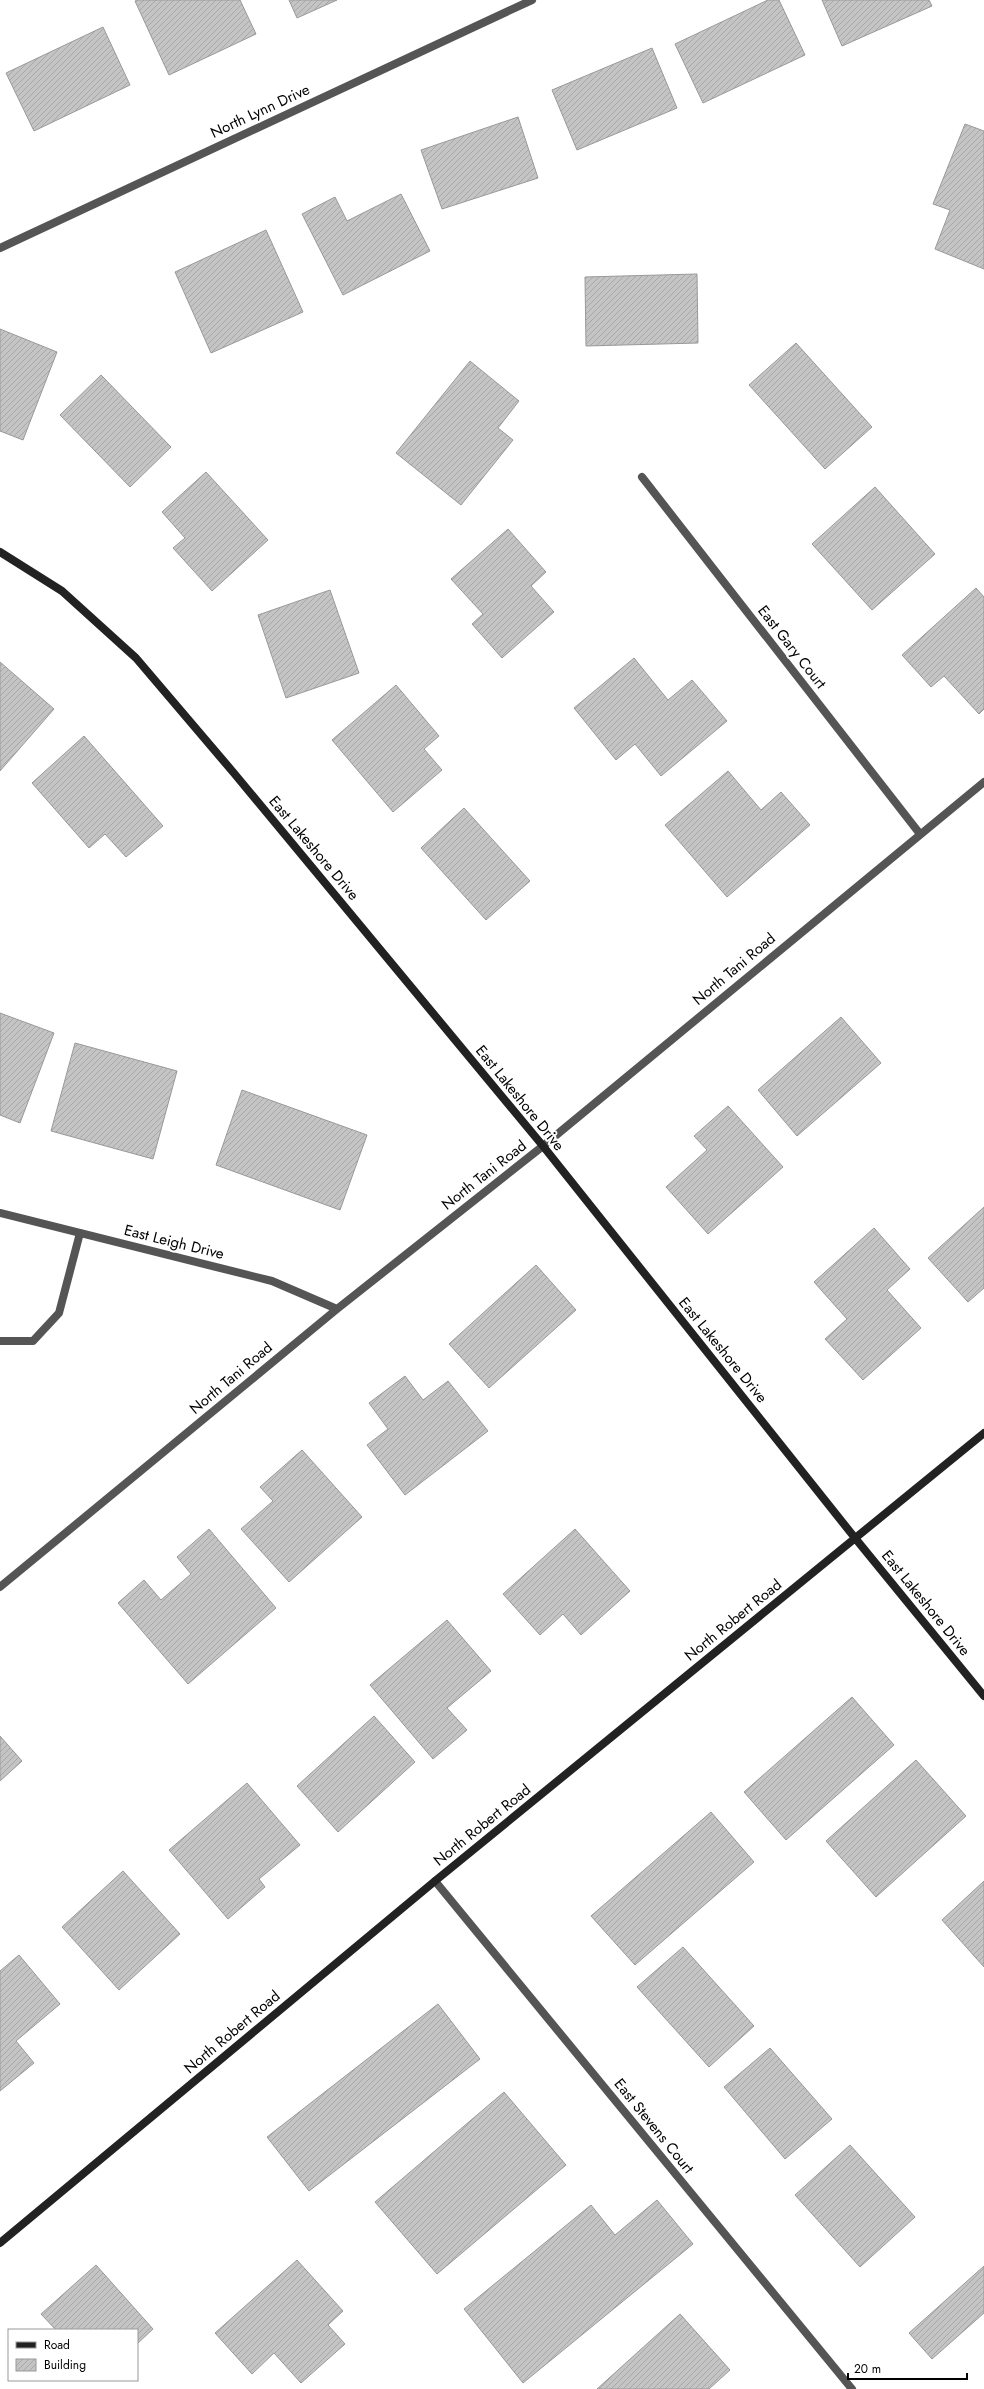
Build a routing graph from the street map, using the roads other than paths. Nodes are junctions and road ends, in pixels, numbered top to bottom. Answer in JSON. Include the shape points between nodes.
{"nodes":[{"id":1,"x":532,"y":0,"type":"edge"},
{"id":2,"x":0,"y":248,"type":"edge"},
{"id":3,"x":642,"y":477,"type":"dead end"},
{"id":4,"x":0,"y":552,"type":"edge"},
{"id":5,"x":984,"y":782,"type":"edge"},
{"id":6,"x":920,"y":834,"type":"junction"},
{"id":7,"x":543,"y":1146,"type":"junction"},
{"id":8,"x":0,"y":1213,"type":"edge"},
{"id":9,"x":80,"y":1233,"type":"junction"},
{"id":10,"x":337,"y":1309,"type":"junction"},
{"id":11,"x":0,"y":1342,"type":"edge"},
{"id":12,"x":984,"y":1433,"type":"edge"},
{"id":13,"x":855,"y":1538,"type":"junction"},
{"id":14,"x":0,"y":1587,"type":"edge"},
{"id":15,"x":984,"y":1696,"type":"edge"},
{"id":16,"x":435,"y":1881,"type":"junction"},
{"id":17,"x":0,"y":2243,"type":"edge"},
{"id":18,"x":852,"y":2389,"type":"edge"}],
"edges":[{"from":1,"to":2,"type":"street","name":"North Lynn Drive"},
{"from":3,"to":6,"type":"street","name":"East Gary Court"},
{"from":4,"to":7,"type":"main road","name":"East Lakeshore Drive","via":[[62,590],[136,658],[234,772]]},
{"from":5,"to":6,"type":"street","name":"North Tani Road"},
{"from":6,"to":7,"type":"street","name":"North Tani Road"},
{"from":7,"to":10,"type":"street","name":"North Tani Road"},
{"from":7,"to":13,"type":"main road","name":"East Lakeshore Drive"},
{"from":8,"to":9,"type":"street","name":"East Leigh Drive"},
{"from":9,"to":10,"type":"street","name":"East Leigh Drive","via":[[272,1281]]},
{"from":9,"to":11,"type":"street","via":[[59,1313],[33,1341]]},
{"from":10,"to":14,"type":"street","name":"North Tani Road"},
{"from":12,"to":13,"type":"main road","name":"North Robert Road"},
{"from":13,"to":15,"type":"main road","name":"East Lakeshore Drive"},
{"from":13,"to":16,"type":"main road","name":"North Robert Road"},
{"from":16,"to":17,"type":"main road","name":"North Robert Road"},
{"from":16,"to":18,"type":"street","name":"East Stevens Court"}]}
